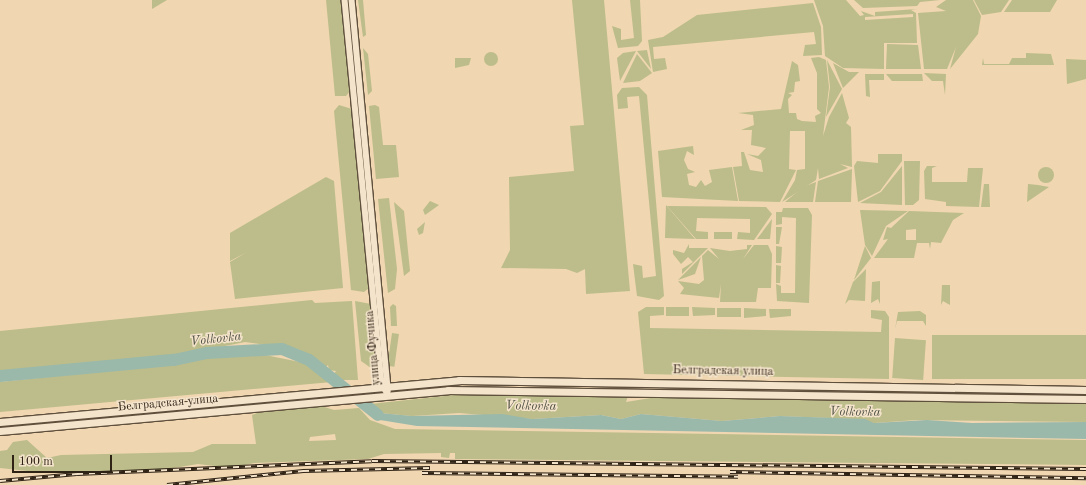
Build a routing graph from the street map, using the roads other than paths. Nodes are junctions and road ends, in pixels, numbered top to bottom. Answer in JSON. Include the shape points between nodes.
{"nodes":[{"id":1,"x":345,"y":0,"type":"edge"},
{"id":2,"x":352,"y":0,"type":"edge"},
{"id":3,"x":386,"y":385,"type":"junction"},
{"id":4,"x":1086,"y":390,"type":"edge"},
{"id":5,"x":388,"y":394,"type":"junction"},
{"id":6,"x":1086,"y":399,"type":"edge"},
{"id":7,"x":0,"y":422,"type":"edge"},
{"id":8,"x":0,"y":431,"type":"edge"}],
"edges":[{"from":1,"to":3,"type":"street","name":"улица Фучика"},
{"from":2,"to":3,"type":"street","name":"улица Фучика"},
{"from":3,"to":4,"type":"street","name":"Белградская улица","via":[[485,379]]},
{"from":3,"to":5,"type":"street","name":"улица Фучика"},
{"from":3,"to":7,"type":"street","name":"Белградская улица"},
{"from":5,"to":6,"type":"street","name":"Белградская улица","via":[[471,389]]},
{"from":5,"to":8,"type":"street","name":"Белградская улица"}]}
